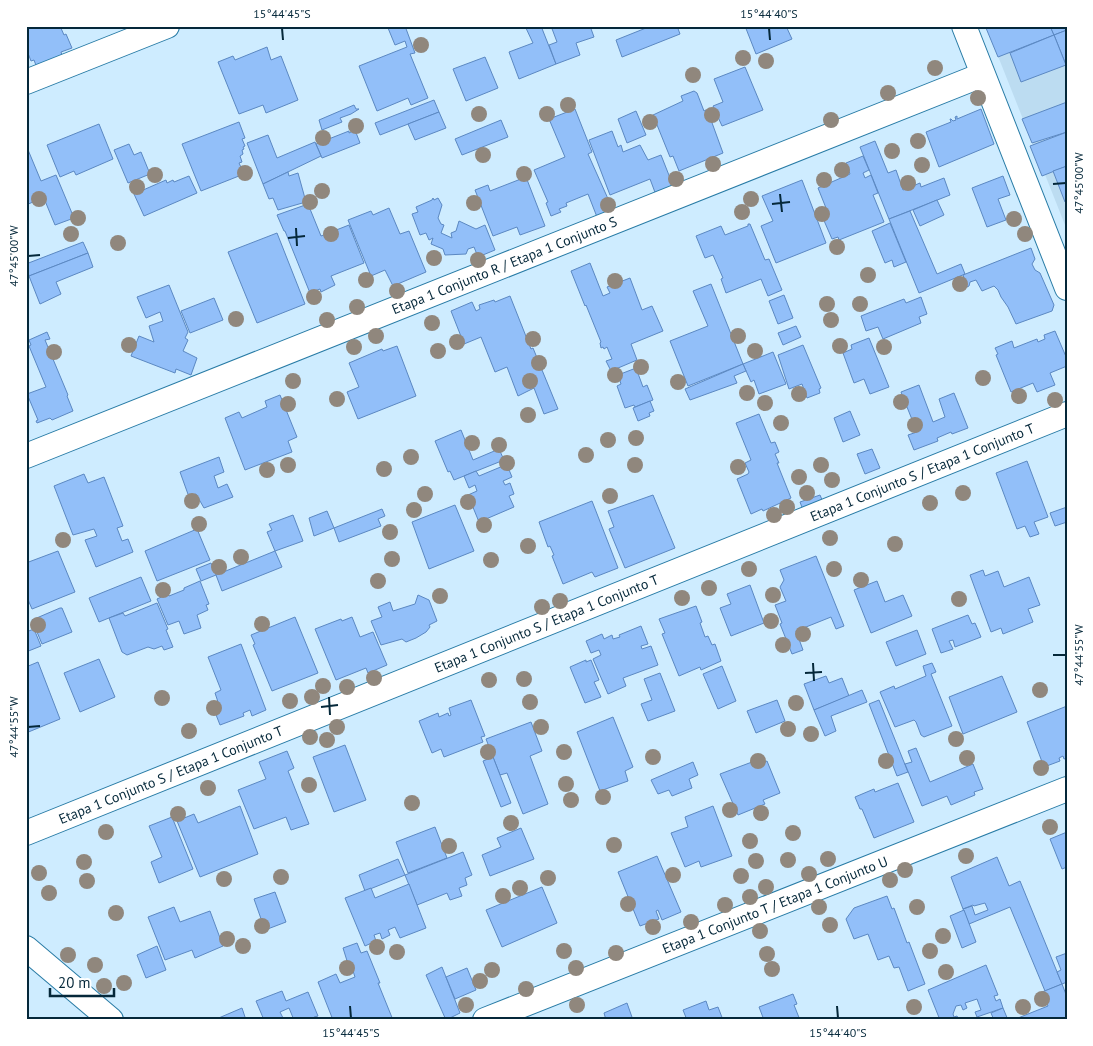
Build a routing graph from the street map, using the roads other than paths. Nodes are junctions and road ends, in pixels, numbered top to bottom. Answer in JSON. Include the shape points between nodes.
{"nodes":[{"id":1,"x":167,"y":26,"type":"edge"},
{"id":2,"x":964,"y":26,"type":"edge"},
{"id":3,"x":982,"y":75,"type":"junction"},
{"id":4,"x":26,"y":82,"type":"edge"},
{"id":5,"x":1067,"y":288,"type":"edge"},
{"id":6,"x":1067,"y":414,"type":"edge"},
{"id":7,"x":26,"y":456,"type":"edge"},
{"id":8,"x":1067,"y":789,"type":"edge"},
{"id":9,"x":26,"y":833,"type":"edge"},
{"id":10,"x":26,"y":948,"type":"edge"},
{"id":11,"x":111,"y":1020,"type":"edge"},
{"id":12,"x":485,"y":1020,"type":"edge"}],
"edges":[{"from":1,"to":4,"type":"street"},
{"from":2,"to":3,"type":"street"},
{"from":3,"to":5,"type":"street"},
{"from":3,"to":7,"type":"street","name":"Etapa 1 Conjunto R / Etapa 1 Conjunto S"},
{"from":6,"to":9,"type":"street","name":"Etapa 1 Conjunto S / Etapa 1 Conjunto T"},
{"from":8,"to":12,"type":"street","name":"Etapa 1 Conjunto T / Etapa 1 Conjunto U"},
{"from":10,"to":11,"type":"street"}]}
